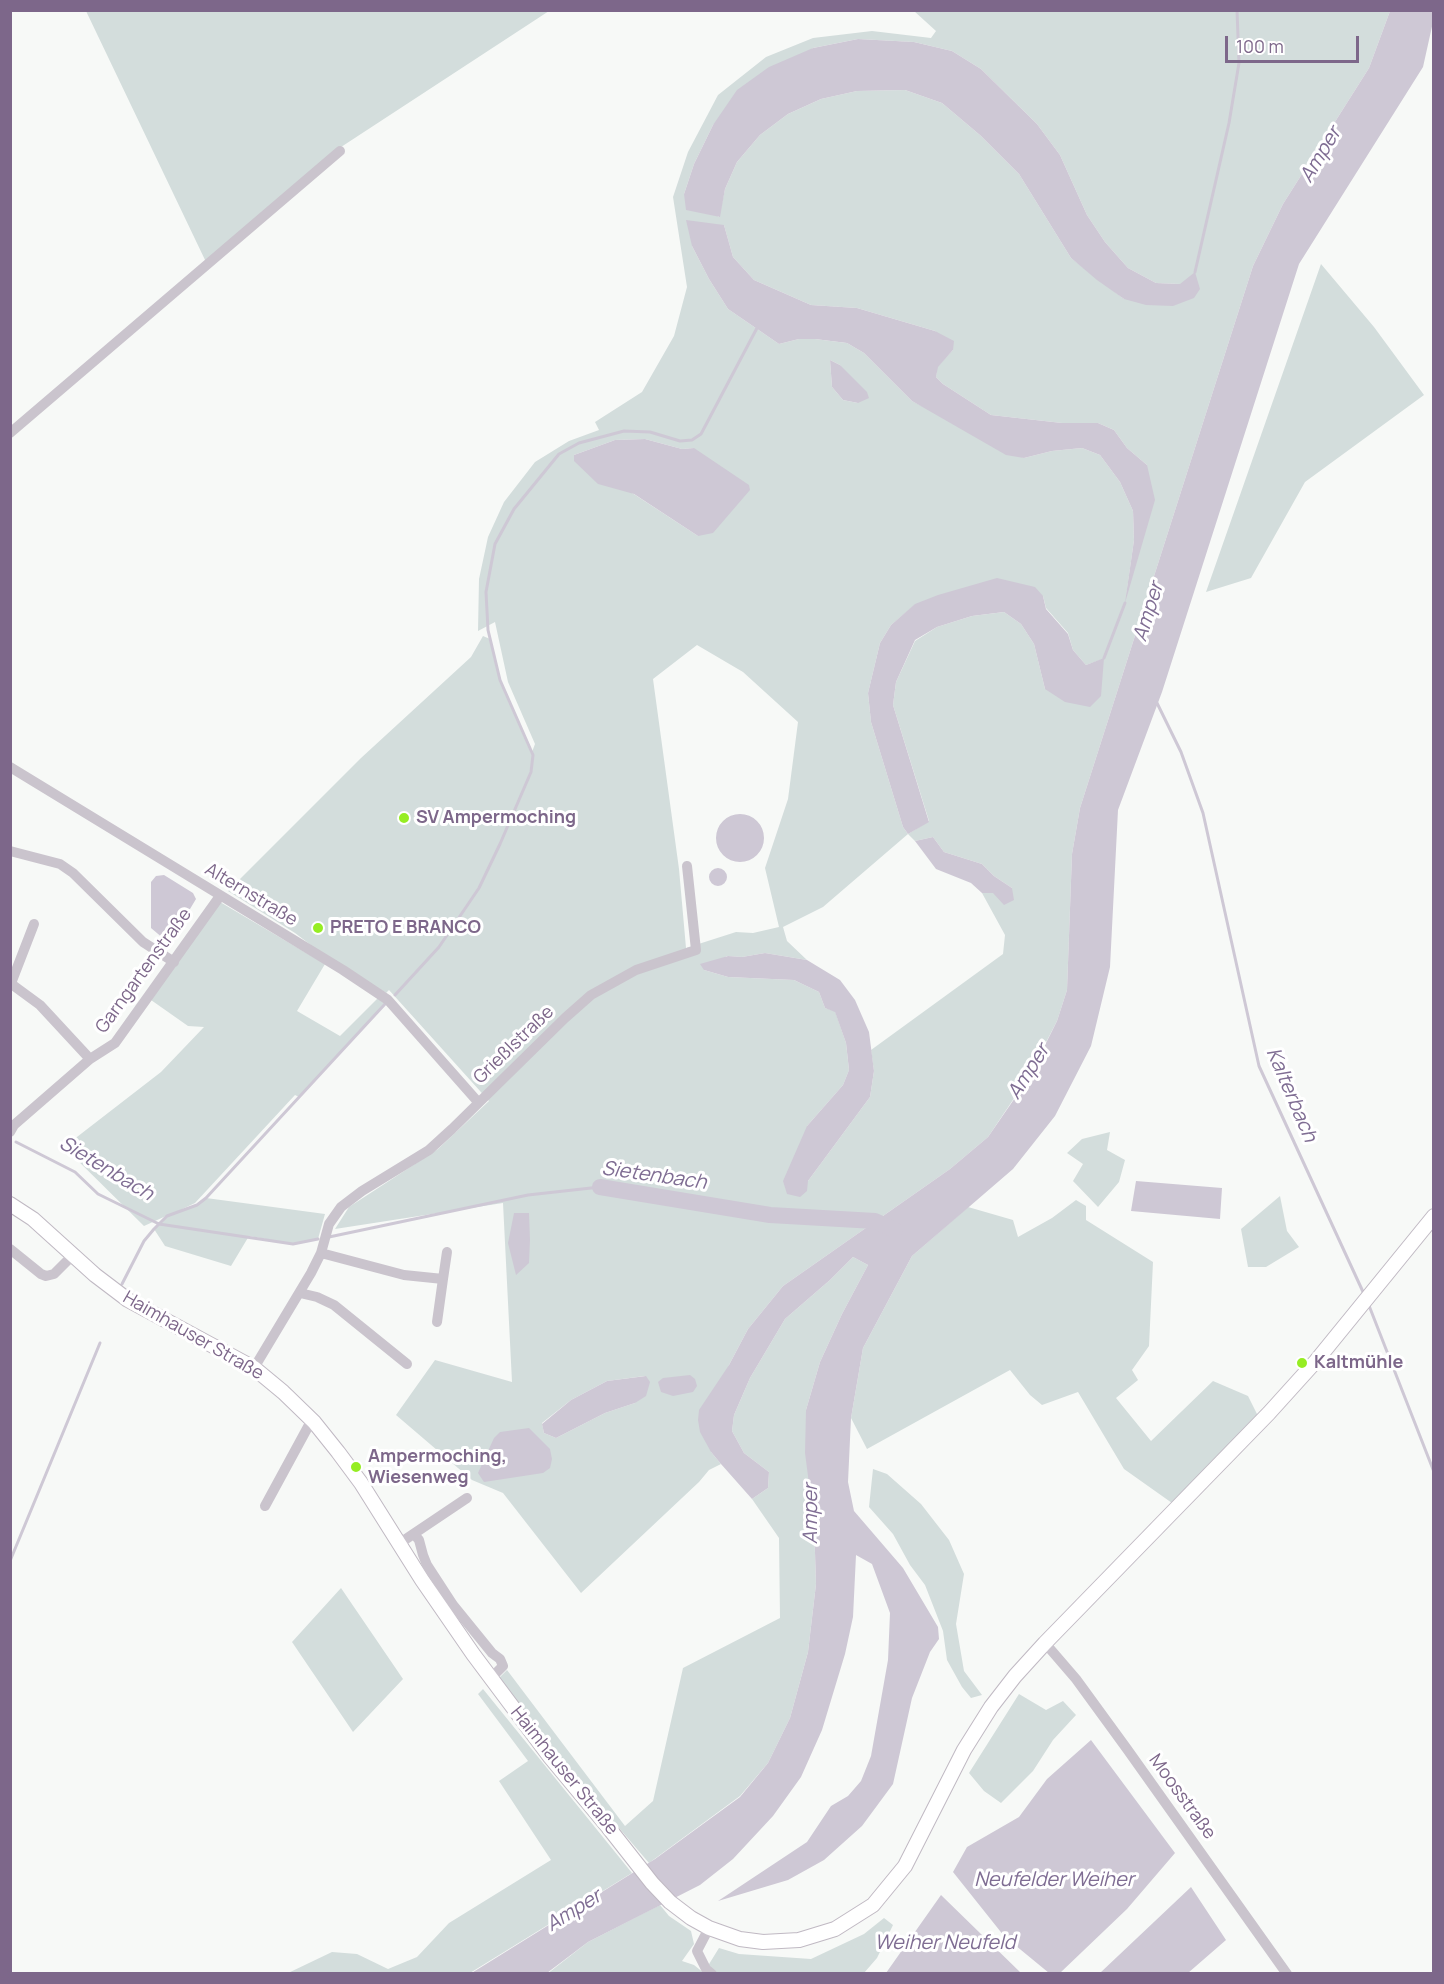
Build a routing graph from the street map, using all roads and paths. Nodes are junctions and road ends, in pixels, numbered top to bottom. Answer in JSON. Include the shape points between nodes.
{"nodes":[{"id":1,"x":340,"y":151,"type":"dead end"},
{"id":2,"x":10,"y":433,"type":"edge"},
{"id":3,"x":10,"y":767,"type":"edge"},
{"id":4,"x":10,"y":851,"type":"edge"},
{"id":5,"x":687,"y":866,"type":"dead end"},
{"id":6,"x":220,"y":896,"type":"junction"},
{"id":7,"x":34,"y":924,"type":"dead end"},
{"id":8,"x":174,"y":962,"type":"junction"},
{"id":9,"x":11,"y":984,"type":"edge"},
{"id":10,"x":90,"y":1059,"type":"junction"},
{"id":11,"x":478,"y":1102,"type":"junction"},
{"id":12,"x":10,"y":1132,"type":"edge"},
{"id":13,"x":10,"y":1204,"type":"edge"},
{"id":14,"x":1434,"y":1216,"type":"edge"},
{"id":15,"x":10,"y":1249,"type":"edge"},
{"id":16,"x":447,"y":1252,"type":"dead end"},
{"id":17,"x":321,"y":1253,"type":"junction"},
{"id":18,"x":73,"y":1255,"type":"junction"},
{"id":19,"x":443,"y":1279,"type":"junction"},
{"id":20,"x":300,"y":1293,"type":"junction"},
{"id":21,"x":437,"y":1322,"type":"dead end"},
{"id":22,"x":406,"y":1364,"type":"dead end"},
{"id":23,"x":255,"y":1368,"type":"junction"},
{"id":24,"x":314,"y":1422,"type":"junction"},
{"id":25,"x":467,"y":1498,"type":"dead end"},
{"id":26,"x":265,"y":1506,"type":"dead end"},
{"id":27,"x":414,"y":1534,"type":"junction"},
{"id":28,"x":399,"y":1543,"type":"junction"},
{"id":29,"x":1045,"y":1643,"type":"junction"},
{"id":30,"x":490,"y":1678,"type":"junction"},
{"id":31,"x":709,"y":1928,"type":"junction"},
{"id":32,"x":712,"y":1974,"type":"edge"},
{"id":33,"x":1287,"y":1974,"type":"edge"}],
"edges":[{"from":1,"to":2,"type":"street"},
{"from":3,"to":6,"type":"street","name":"Alternstraße"},
{"from":4,"to":8,"type":"street","via":[[60,864],[143,942]]},
{"from":5,"to":11,"type":"street","name":"Grießlstraße","via":[[696,950],[636,970],[602,987]]},
{"from":6,"to":8,"type":"street","name":"Garngartenstraße"},
{"from":6,"to":11,"type":"street","name":"Alternstraße","via":[[388,1000]]},
{"from":7,"to":9,"type":"street"},
{"from":8,"to":10,"type":"street","name":"Garngartenstraße","via":[[115,1042]]},
{"from":9,"to":10,"type":"street","via":[[40,1005]]},
{"from":10,"to":12,"type":"street","name":"Garngartenstraße"},
{"from":11,"to":17,"type":"street","name":"Grießlstraße","via":[[429,1149],[341,1207],[329,1224]]},
{"from":13,"to":18,"type":"main road","name":"Haimhauser Straße"},
{"from":14,"to":29,"type":"main road","name":"Haimhauser Straße","via":[[1317,1361]]},
{"from":15,"to":18,"type":"street","via":[[46,1276],[54,1274]]},
{"from":16,"to":19,"type":"street"},
{"from":17,"to":19,"type":"street","via":[[404,1275]]},
{"from":17,"to":20,"type":"street","name":"Grießlstraße"},
{"from":18,"to":23,"type":"main road","name":"Haimhauser Straße","via":[[128,1300]]},
{"from":19,"to":21,"type":"street"},
{"from":20,"to":22,"type":"street","via":[[333,1305]]},
{"from":20,"to":23,"type":"street","name":"Grießlstraße"},
{"from":23,"to":24,"type":"main road","name":"Haimhauser Straße"},
{"from":24,"to":26,"type":"street"},
{"from":24,"to":28,"type":"main road","name":"Haimhauser Straße","via":[[356,1476]]},
{"from":25,"to":27,"type":"street"},
{"from":27,"to":28,"type":"street"},
{"from":27,"to":30,"type":"street","via":[[427,1564],[453,1605],[500,1659],[503,1666]]},
{"from":28,"to":30,"type":"main road","name":"Haimhauser Straße"},
{"from":29,"to":31,"type":"main road","name":"Haimhauser Straße","via":[[991,1707],[964,1750],[905,1866],[873,1905],[835,1929],[799,1940],[740,1939]]},
{"from":29,"to":33,"type":"street","name":"Moosstraße","via":[[1076,1679]]},
{"from":30,"to":31,"type":"main road","name":"Haimhauser Straße","via":[[670,1902]]},
{"from":31,"to":32,"type":"street","via":[[697,1951]]}]}
